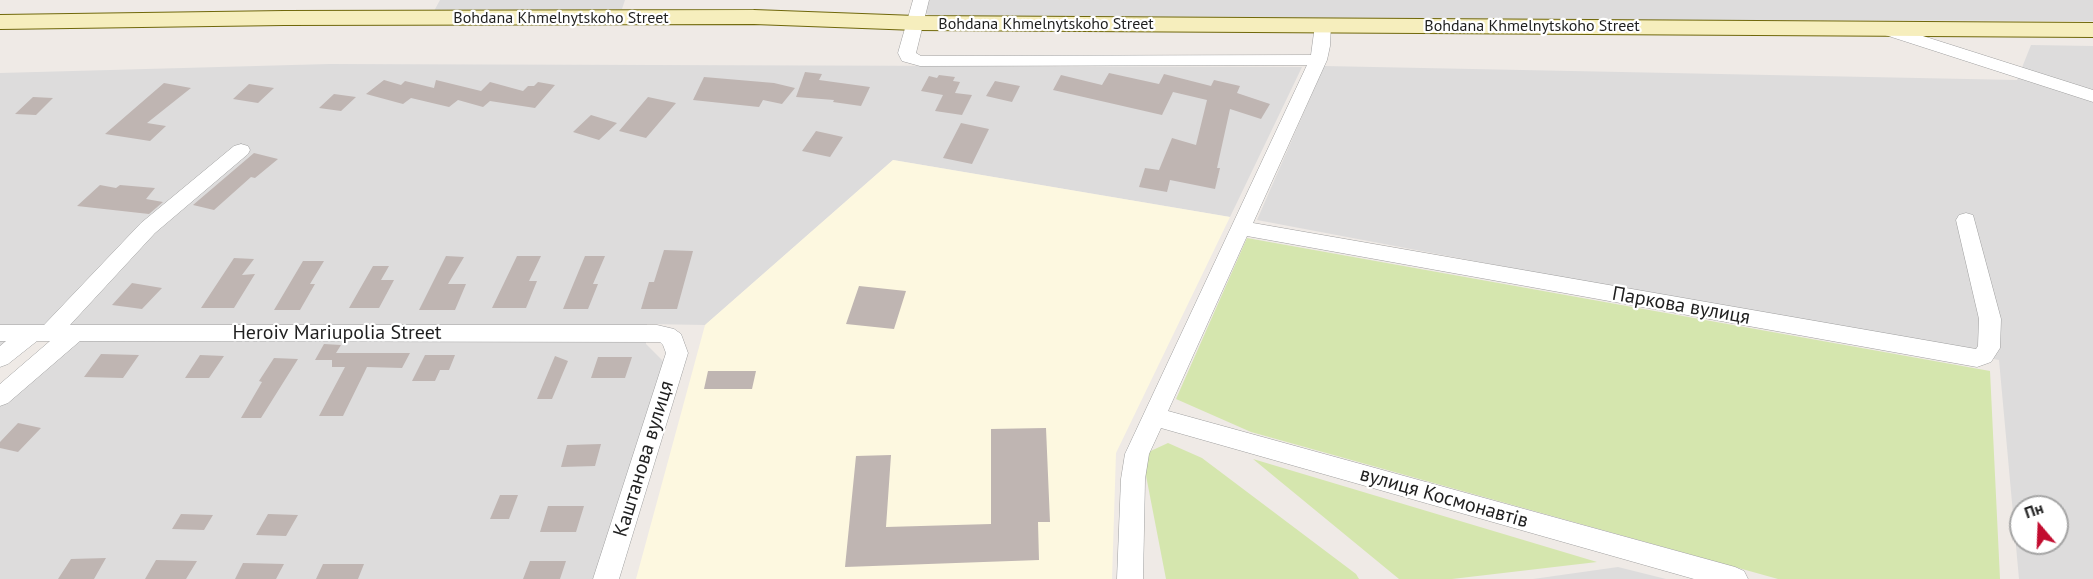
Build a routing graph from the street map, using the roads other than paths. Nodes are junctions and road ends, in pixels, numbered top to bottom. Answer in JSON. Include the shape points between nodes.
{"nodes":[{"id":1,"x":918,"y":11,"type":"edge"},
{"id":2,"x":0,"y":22,"type":"edge"},
{"id":3,"x":1323,"y":25,"type":"junction"},
{"id":4,"x":1882,"y":28,"type":"junction"},
{"id":5,"x":2093,"y":30,"type":"edge"},
{"id":6,"x":1318,"y":60,"type":"junction"},
{"id":7,"x":2093,"y":96,"type":"edge"},
{"id":8,"x":241,"y":150,"type":"dead end"},
{"id":9,"x":1966,"y":220,"type":"dead end"},
{"id":10,"x":1240,"y":228,"type":"junction"},
{"id":11,"x":0,"y":333,"type":"edge"},
{"id":12,"x":41,"y":333,"type":"junction"},
{"id":13,"x":75,"y":333,"type":"junction"},
{"id":14,"x":673,"y":340,"type":"joint"},
{"id":15,"x":0,"y":358,"type":"edge"},
{"id":16,"x":0,"y":397,"type":"edge"},
{"id":17,"x":1153,"y":416,"type":"junction"},
{"id":18,"x":606,"y":579,"type":"edge"},
{"id":19,"x":1130,"y":579,"type":"edge"},
{"id":20,"x":1735,"y":579,"type":"edge"}],
"edges":[{"from":1,"to":2,"type":"main road","name":"Bohdana Khmelnytskoho Street","via":[[754,17]]},
{"from":1,"to":3,"type":"main road","name":"Bohdana Khmelnytskoho Street"},
{"from":1,"to":6,"type":"street","via":[[907,54],[920,61]]},
{"from":3,"to":4,"type":"main road","name":"Bohdana Khmelnytskoho Street"},
{"from":3,"to":6,"type":"street"},
{"from":4,"to":5,"type":"main road","name":"Bohdana Khmelnytskoho Street"},
{"from":4,"to":7,"type":"street"},
{"from":6,"to":10,"type":"street"},
{"from":8,"to":12,"type":"street","via":[[148,228]]},
{"from":9,"to":10,"type":"street","name":"Паркова вулиця","via":[[1990,319],[1989,348],[1977,358]]},
{"from":10,"to":17,"type":"street"},
{"from":11,"to":12,"type":"street","name":"Heroiv Mariupolia Street"},
{"from":12,"to":13,"type":"street","name":"Heroiv Mariupolia Street"},
{"from":12,"to":15,"type":"street"},
{"from":13,"to":14,"type":"street","name":"Heroiv Mariupolia Street","via":[[657,333]]},
{"from":13,"to":16,"type":"street"},
{"from":14,"to":18,"type":"street","name":"Каштанова вулиця","via":[[677,353]]},
{"from":17,"to":19,"type":"street","via":[[1134,467]]},
{"from":17,"to":20,"type":"street","name":"вулиця Космонавтів"}]}
